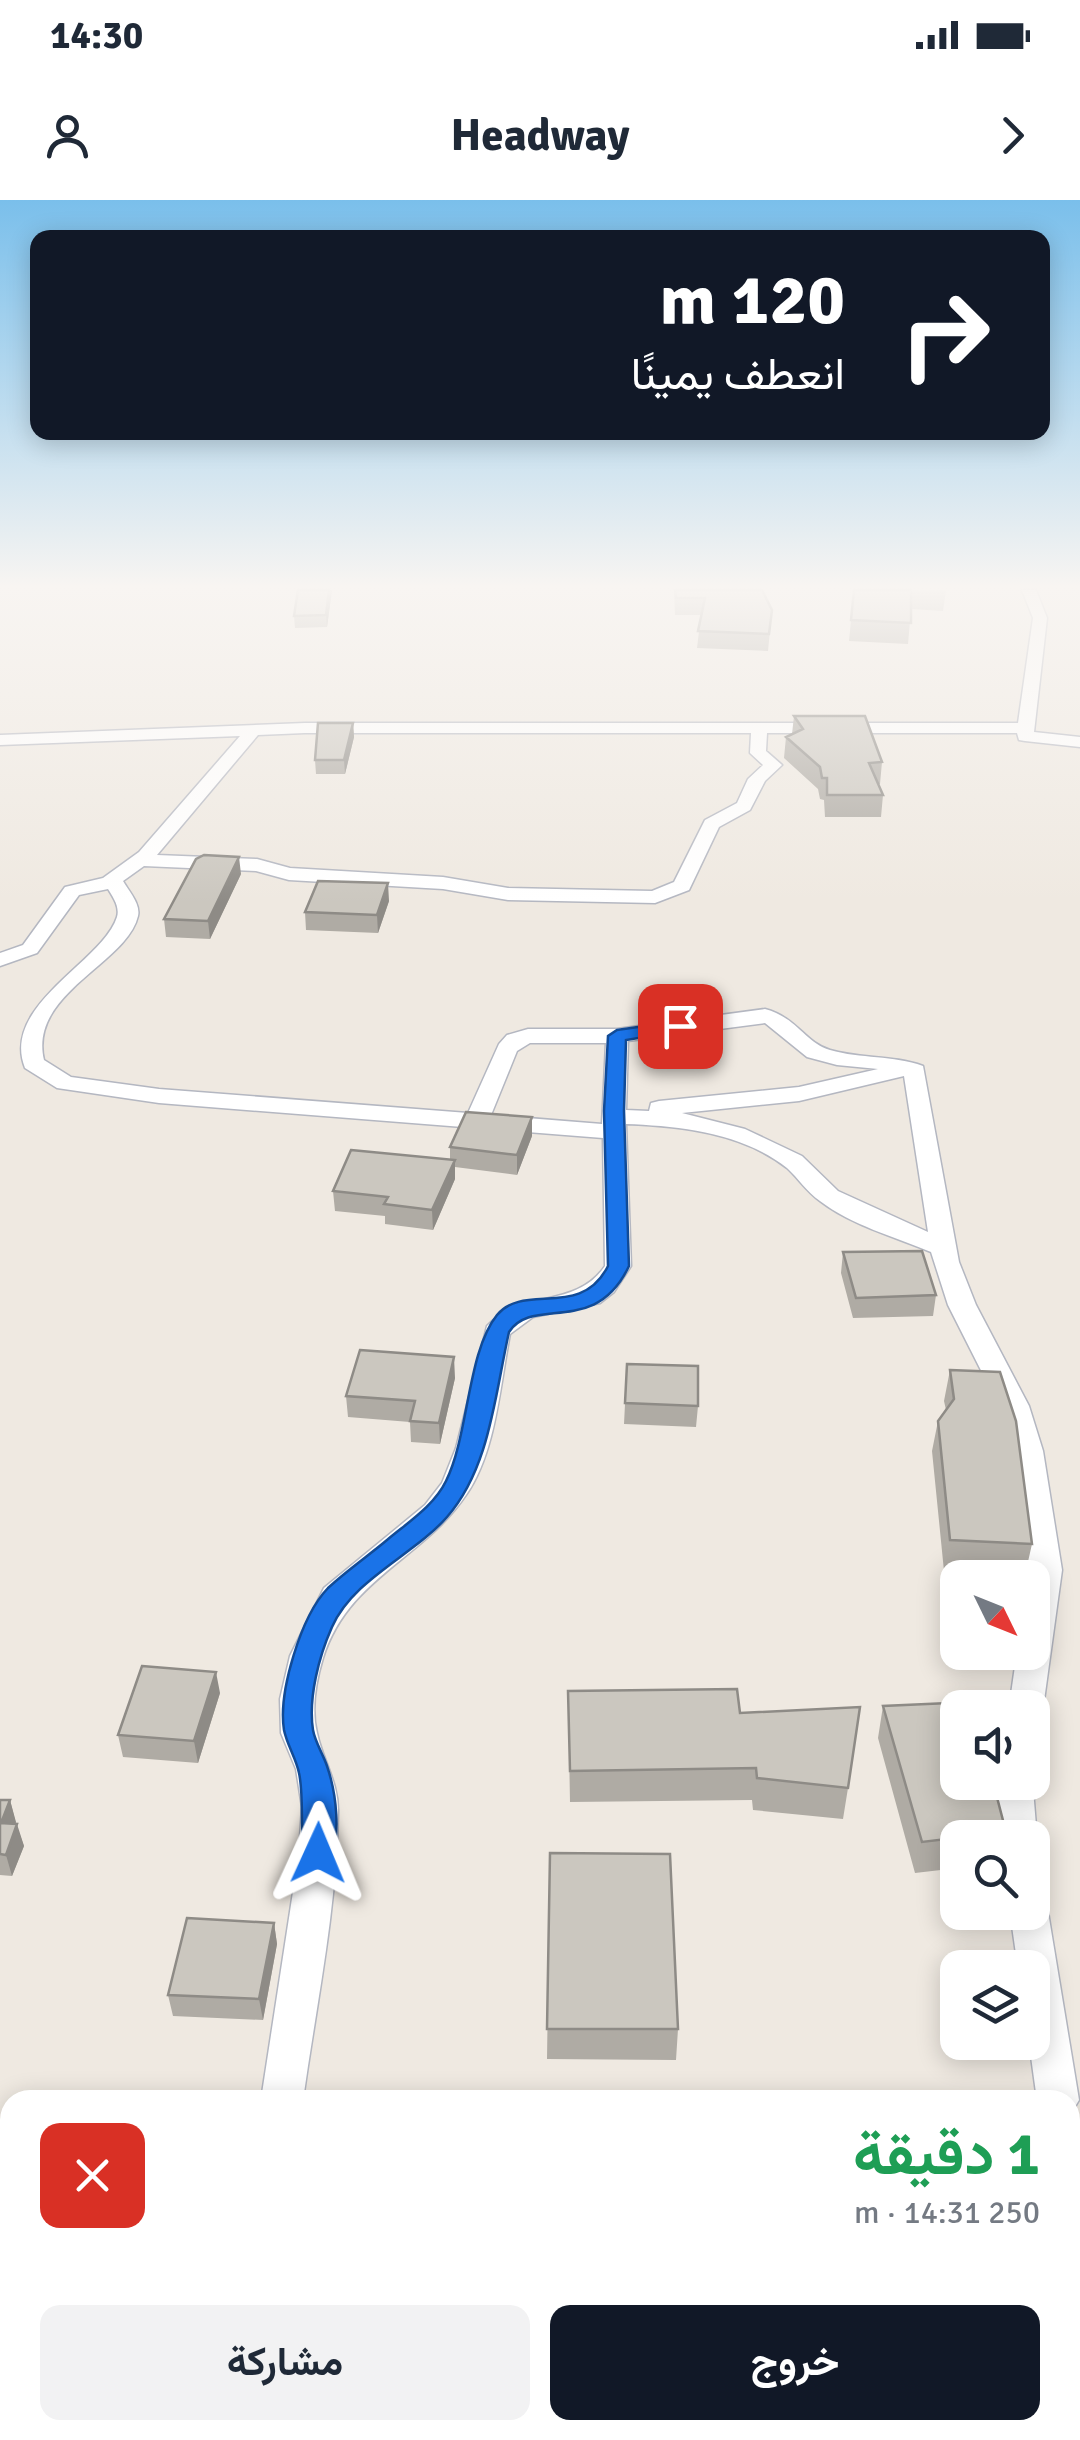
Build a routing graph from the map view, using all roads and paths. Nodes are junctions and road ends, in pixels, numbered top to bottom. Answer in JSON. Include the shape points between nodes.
{"nodes":[{"id":1,"x":1030,"y":695,"type":"edge"},
{"id":2,"x":759,"y":727,"type":"junction"},
{"id":3,"x":1026,"y":728,"type":"junction"},
{"id":4,"x":254,"y":730,"type":"junction"},
{"id":5,"x":0,"y":740,"type":"edge"},
{"id":6,"x":1080,"y":742,"type":"edge"},
{"id":7,"x":142,"y":860,"type":"junction"},
{"id":8,"x":111,"y":882,"type":"junction"},
{"id":9,"x":0,"y":960,"type":"edge"},
{"id":10,"x":617,"y":1036,"type":"junction"},
{"id":11,"x":909,"y":1068,"type":"junction"},
{"id":12,"x":478,"y":1120,"type":"junction"},
{"id":13,"x":615,"y":1124,"type":"junction"},
{"id":14,"x":944,"y":1248,"type":"junction"},
{"id":15,"x":1029,"y":1690,"type":"edge"},
{"id":16,"x":1031,"y":1930,"type":"edge"},
{"id":17,"x":283,"y":2090,"type":"edge"},
{"id":18,"x":1056,"y":2090,"type":"edge"}],
"edges":[{"from":1,"to":3,"type":"street"},
{"from":2,"to":3,"type":"street"},
{"from":2,"to":4,"type":"street"},
{"from":2,"to":7,"type":"street","via":[[758,753],[773,766],[744,806],[711,824],[682,886],[655,897],[508,894],[443,883],[289,874],[258,865]]},
{"from":3,"to":6,"type":"street","via":[[1026,737]]},
{"from":4,"to":5,"type":"street"},
{"from":4,"to":7,"type":"street"},
{"from":7,"to":8,"type":"street"},
{"from":8,"to":9,"type":"street","via":[[72,891],[30,949]]},
{"from":8,"to":12,"type":"street","via":[[127,905],[123,929],[58,988],[29,1040],[33,1063],[50,1078],[159,1096]]},
{"from":10,"to":11,"type":"street","via":[[765,1016],[784,1022],[816,1052]]},
{"from":10,"to":12,"type":"street","via":[[515,1040]]},
{"from":10,"to":13,"type":"street"},
{"from":11,"to":13,"type":"street","via":[[799,1094],[662,1108]]},
{"from":11,"to":14,"type":"street","via":[[920,1084]]},
{"from":12,"to":13,"type":"street"},
{"from":13,"to":14,"type":"street","via":[[679,1120],[737,1134],[793,1161],[829,1196]]},
{"from":13,"to":17,"type":"street","via":[[618,1266],[611,1281],[566,1307],[508,1316],[497,1332],[456,1487],[436,1513],[336,1598],[307,1656],[297,1699],[299,1733],[320,1807],[318,1853]]},
{"from":14,"to":15,"type":"street","via":[[962,1306],[1002,1380],[1028,1451],[1046,1570]]},
{"from":16,"to":18,"type":"street"}]}
